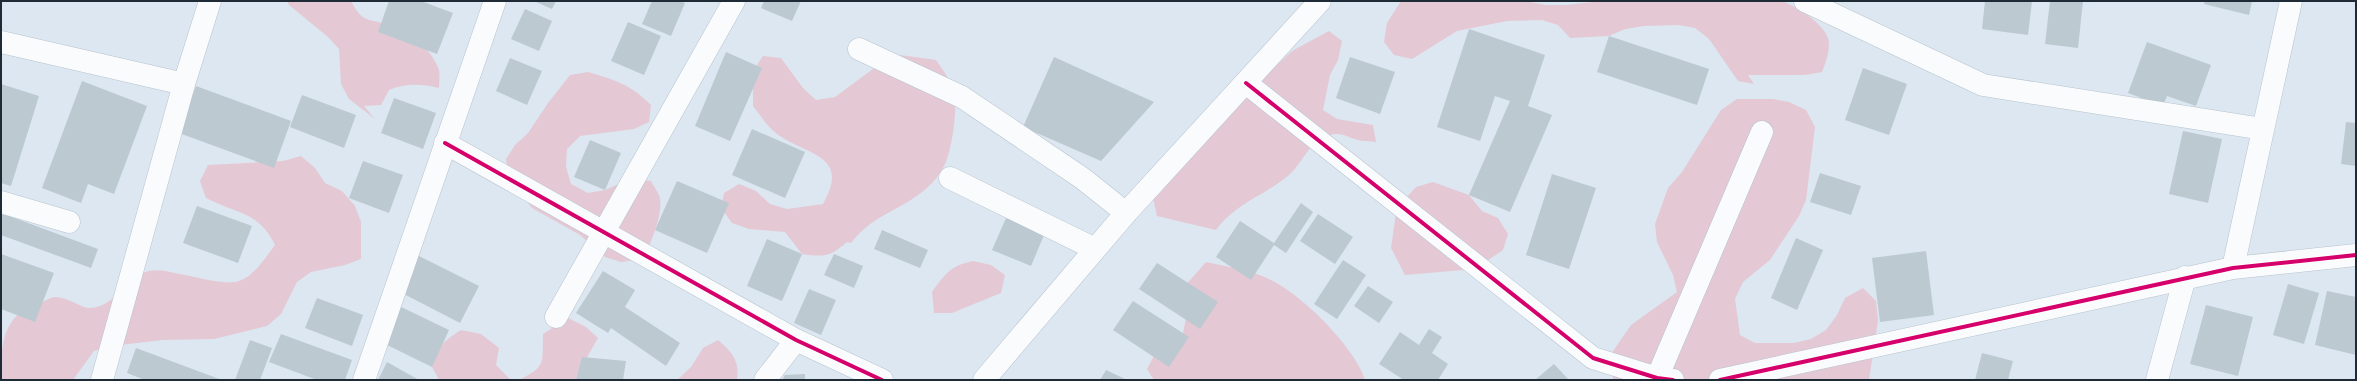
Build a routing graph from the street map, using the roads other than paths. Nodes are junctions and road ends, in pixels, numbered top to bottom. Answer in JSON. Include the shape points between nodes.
{"nodes":[{"id":1,"x":210,"y":1,"type":"edge"},
{"id":2,"x":495,"y":1,"type":"edge"},
{"id":3,"x":734,"y":1,"type":"edge"},
{"id":4,"x":1320,"y":1,"type":"edge"},
{"id":5,"x":1805,"y":1,"type":"edge"},
{"id":6,"x":2291,"y":1,"type":"edge"},
{"id":7,"x":1,"y":42,"type":"edge"},
{"id":8,"x":859,"y":49,"type":"dead end"},
{"id":9,"x":1246,"y":83,"type":"junction"},
{"id":10,"x":184,"y":84,"type":"junction"},
{"id":11,"x":2263,"y":130,"type":"junction"},
{"id":12,"x":1762,"y":132,"type":"dead end"},
{"id":13,"x":445,"y":142,"type":"junction"},
{"id":14,"x":950,"y":178,"type":"dead end"},
{"id":15,"x":1,"y":202,"type":"edge"},
{"id":16,"x":1126,"y":213,"type":"junction"},
{"id":17,"x":69,"y":222,"type":"dead end"},
{"id":18,"x":606,"y":231,"type":"junction"},
{"id":19,"x":1095,"y":249,"type":"junction"},
{"id":20,"x":2356,"y":254,"type":"edge"},
{"id":21,"x":2233,"y":268,"type":"junction"},
{"id":22,"x":2185,"y":277,"type":"junction"},
{"id":23,"x":556,"y":317,"type":"dead end"},
{"id":24,"x":796,"y":340,"type":"junction"},
{"id":25,"x":1665,"y":379,"type":"edge"},
{"id":26,"x":102,"y":380,"type":"edge"},
{"id":27,"x":364,"y":380,"type":"edge"},
{"id":28,"x":765,"y":380,"type":"edge"},
{"id":29,"x":882,"y":380,"type":"edge"},
{"id":30,"x":984,"y":380,"type":"edge"},
{"id":31,"x":1720,"y":380,"type":"edge"},
{"id":32,"x":2157,"y":380,"type":"edge"}],
"edges":[{"from":1,"to":10,"type":"street"},
{"from":2,"to":13,"type":"street"},
{"from":3,"to":18,"type":"street"},
{"from":4,"to":9,"type":"street"},
{"from":5,"to":11,"type":"street","via":[[1983,85]]},
{"from":6,"to":11,"type":"street"},
{"from":7,"to":10,"type":"street"},
{"from":8,"to":16,"type":"street","via":[[962,97],[1082,178]]},
{"from":9,"to":16,"type":"street"},
{"from":9,"to":25,"type":"street","via":[[1593,358]]},
{"from":10,"to":26,"type":"street"},
{"from":11,"to":21,"type":"street"},
{"from":12,"to":25,"type":"street"},
{"from":13,"to":18,"type":"street"},
{"from":13,"to":27,"type":"street"},
{"from":14,"to":19,"type":"street"},
{"from":15,"to":17,"type":"street"},
{"from":16,"to":19,"type":"street"},
{"from":18,"to":23,"type":"street"},
{"from":18,"to":24,"type":"street"},
{"from":19,"to":30,"type":"street"},
{"from":20,"to":21,"type":"street"},
{"from":21,"to":22,"type":"street"},
{"from":22,"to":31,"type":"street"},
{"from":22,"to":32,"type":"street"},
{"from":24,"to":28,"type":"street"},
{"from":24,"to":29,"type":"street"}]}
